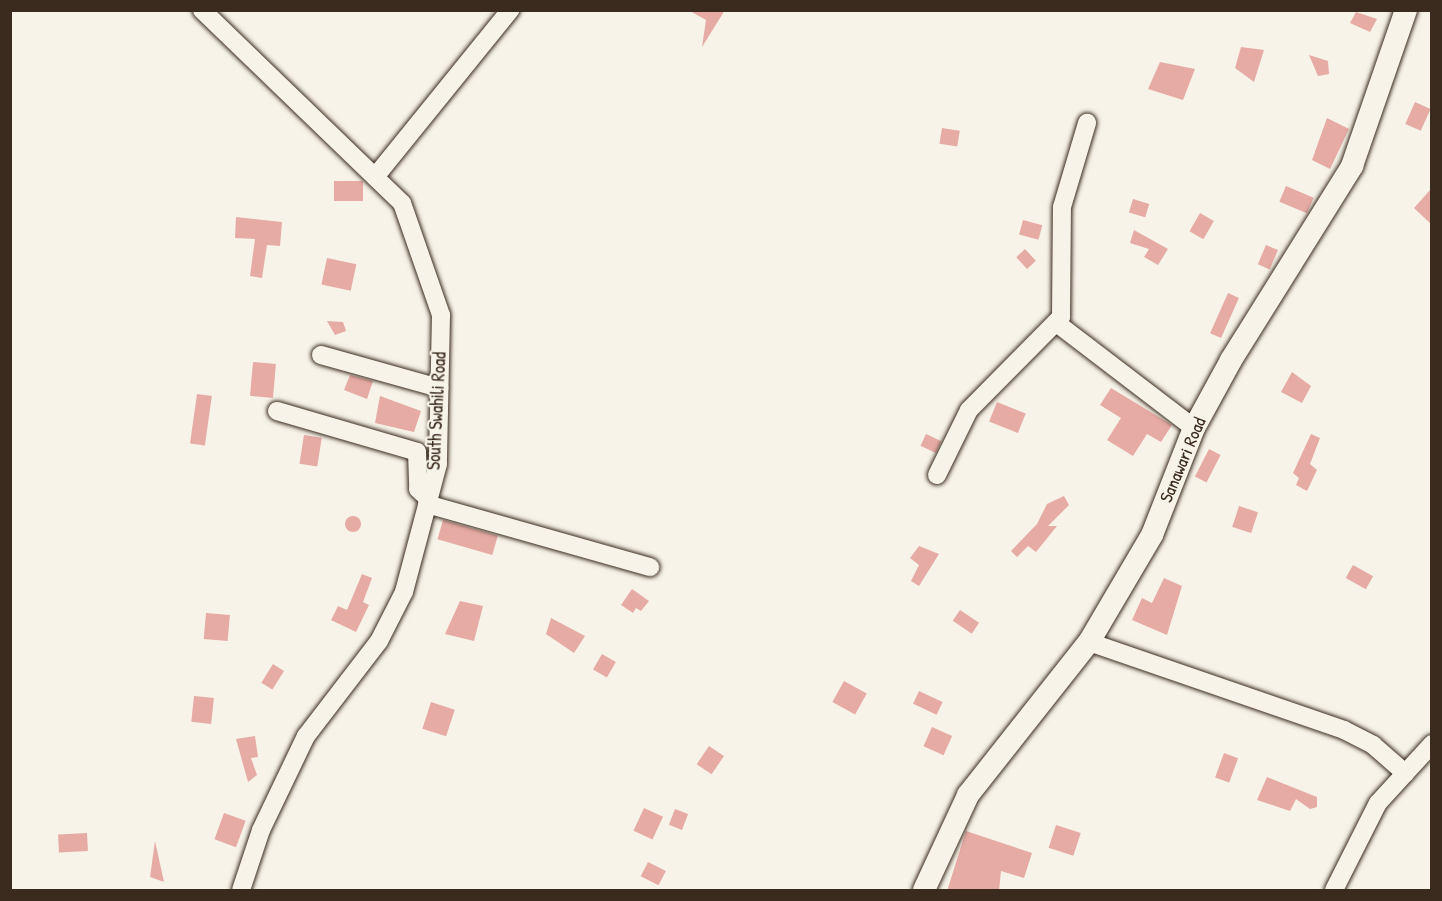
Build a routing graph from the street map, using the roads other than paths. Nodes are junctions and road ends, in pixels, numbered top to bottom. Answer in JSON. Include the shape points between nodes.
{"nodes":[{"id":1,"x":202,"y":10,"type":"edge"},
{"id":2,"x":510,"y":10,"type":"edge"},
{"id":3,"x":1406,"y":10,"type":"edge"},
{"id":4,"x":1087,"y":123,"type":"dead end"},
{"id":5,"x":375,"y":177,"type":"junction"},
{"id":6,"x":1058,"y":324,"type":"junction"},
{"id":7,"x":321,"y":355,"type":"dead end"},
{"id":8,"x":439,"y":388,"type":"junction"},
{"id":9,"x":277,"y":411,"type":"dead end"},
{"id":10,"x":1194,"y":428,"type":"junction"},
{"id":11,"x":937,"y":475,"type":"dead end"},
{"id":12,"x":427,"y":501,"type":"junction"},
{"id":13,"x":650,"y":567,"type":"dead end"},
{"id":14,"x":1089,"y":642,"type":"junction"},
{"id":15,"x":1431,"y":744,"type":"edge"},
{"id":16,"x":1405,"y":773,"type":"junction"},
{"id":17,"x":242,"y":891,"type":"edge"},
{"id":18,"x":924,"y":891,"type":"edge"},
{"id":19,"x":1334,"y":891,"type":"edge"}],
"edges":[{"from":1,"to":5,"type":"street","name":"South Swahili Road"},
{"from":2,"to":5,"type":"street"},
{"from":3,"to":10,"type":"street","name":"Sanawari Road","via":[[1352,166],[1231,360]]},
{"from":4,"to":6,"type":"street","via":[[1062,207],[1063,303]]},
{"from":5,"to":8,"type":"street","name":"South Swahili Road","via":[[402,202],[441,315]]},
{"from":6,"to":10,"type":"street"},
{"from":6,"to":11,"type":"street","via":[[969,410]]},
{"from":7,"to":8,"type":"street"},
{"from":8,"to":12,"type":"street","name":"South Swahili Road","via":[[438,464]]},
{"from":9,"to":12,"type":"street","via":[[417,452],[418,489]]},
{"from":10,"to":14,"type":"street","name":"Sanawari Road","via":[[1152,535]]},
{"from":12,"to":13,"type":"street"},
{"from":12,"to":17,"type":"street","name":"South Swahili Road","via":[[404,592],[379,641],[306,736],[261,830]]},
{"from":14,"to":16,"type":"street","via":[[1344,730],[1387,755]]},
{"from":14,"to":18,"type":"street","name":"Sanawari Road","via":[[968,795]]},
{"from":15,"to":16,"type":"street"},
{"from":16,"to":19,"type":"street","via":[[1378,802]]}]}
